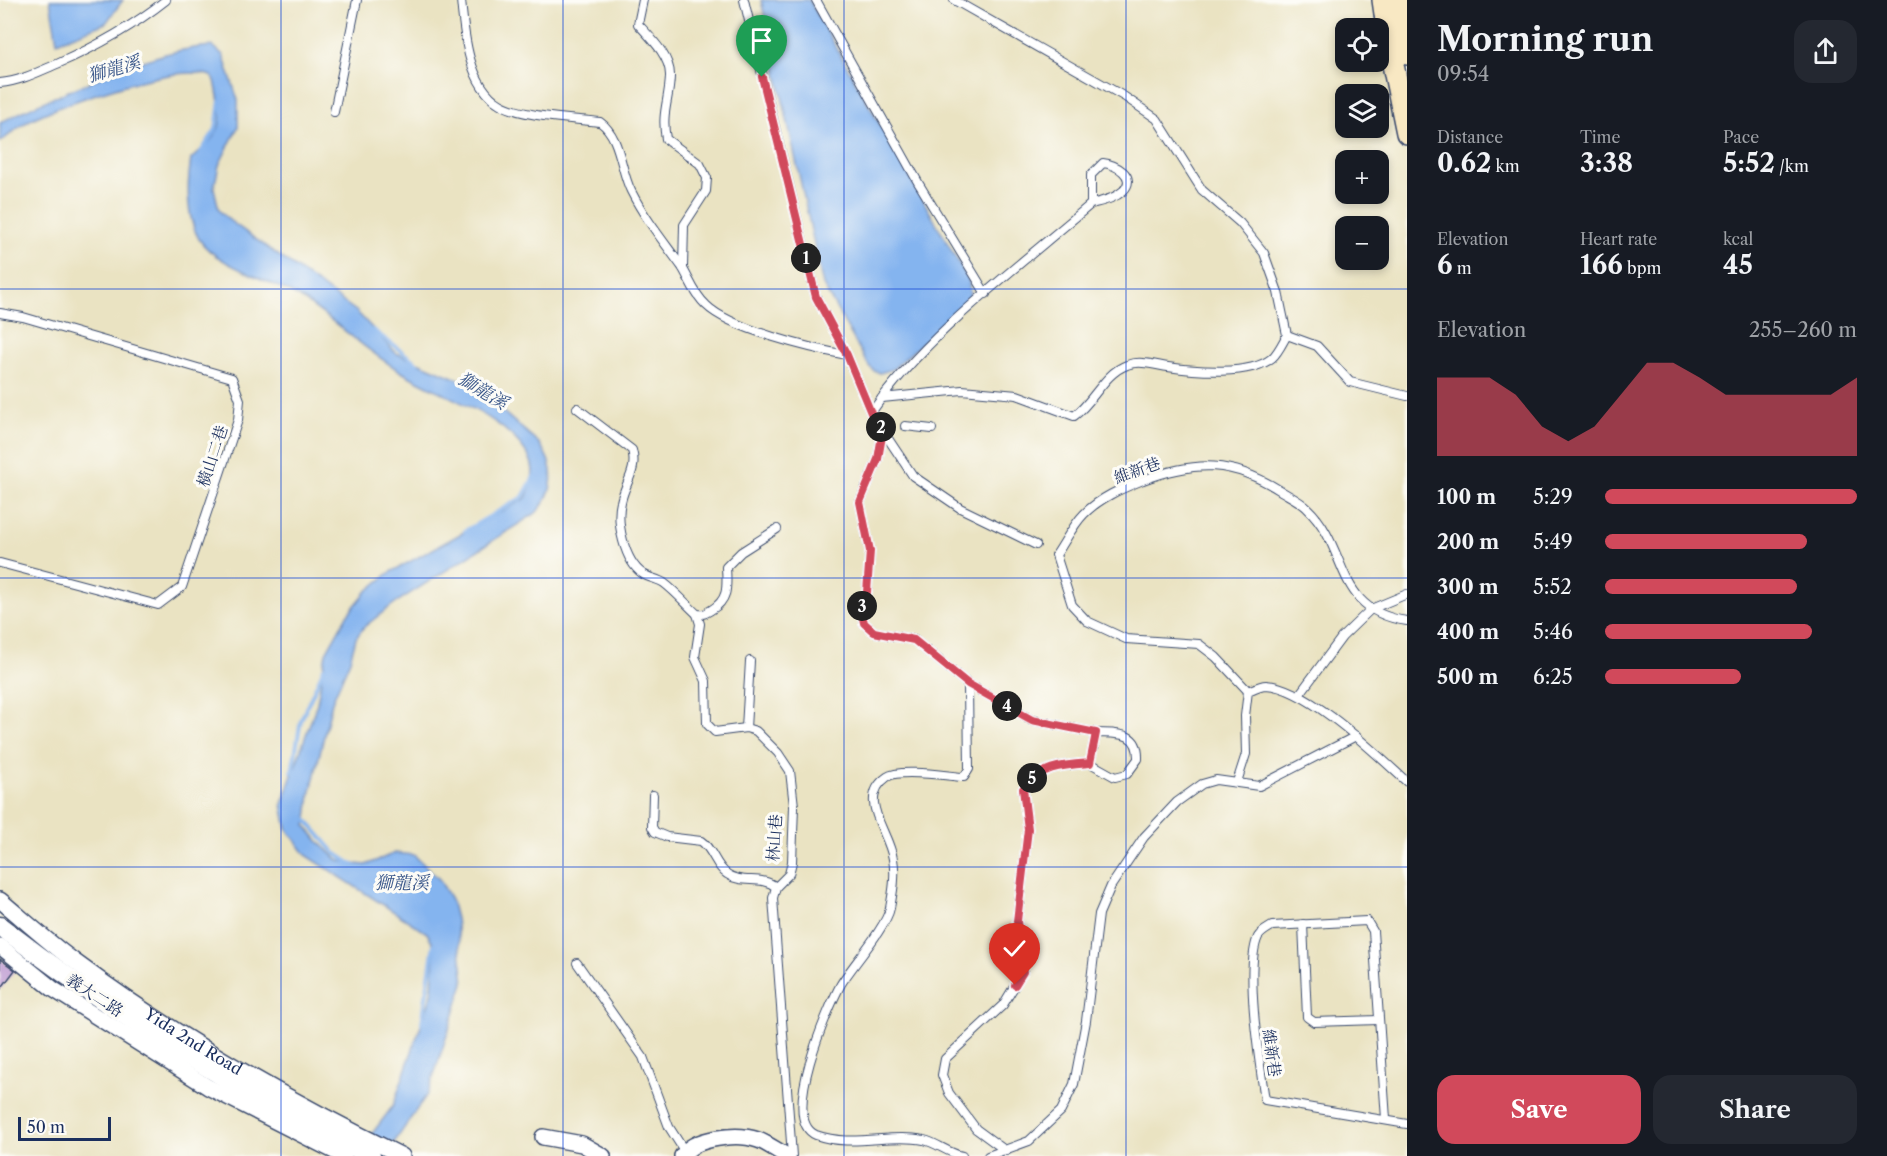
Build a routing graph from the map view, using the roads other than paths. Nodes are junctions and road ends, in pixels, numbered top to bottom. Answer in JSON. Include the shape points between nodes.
{"nodes":[{"id":1,"x":166,"y":0,"type":"edge"},
{"id":2,"x":357,"y":0,"type":"edge"},
{"id":3,"x":461,"y":0,"type":"edge"},
{"id":4,"x":643,"y":0,"type":"edge"},
{"id":5,"x":744,"y":0,"type":"edge"},
{"id":6,"x":816,"y":0,"type":"edge"},
{"id":7,"x":954,"y":0,"type":"edge"},
{"id":8,"x":1383,"y":0,"type":"edge"},
{"id":9,"x":1399,"y":0,"type":"edge"},
{"id":10,"x":1407,"y":54,"type":"edge"},
{"id":11,"x":0,"y":83,"type":"edge"},
{"id":12,"x":334,"y":112,"type":"dead end"},
{"id":13,"x":1407,"y":133,"type":"edge"},
{"id":14,"x":1091,"y":204,"type":"junction"},
{"id":15,"x":683,"y":270,"type":"junction"},
{"id":16,"x":986,"y":294,"type":"junction"},
{"id":17,"x":0,"y":313,"type":"edge"},
{"id":18,"x":1287,"y":335,"type":"junction"},
{"id":19,"x":847,"y":355,"type":"junction"},
{"id":20,"x":1407,"y":396,"type":"edge"},
{"id":21,"x":882,"y":398,"type":"junction"},
{"id":22,"x":577,"y":408,"type":"dead end"},
{"id":23,"x":871,"y":413,"type":"junction"},
{"id":24,"x":905,"y":426,"type":"dead end"},
{"id":25,"x":932,"y":429,"type":"dead end"},
{"id":26,"x":883,"y":430,"type":"junction"},
{"id":27,"x":777,"y":529,"type":"dead end"},
{"id":28,"x":1036,"y":545,"type":"dead end"},
{"id":29,"x":0,"y":563,"type":"edge"},
{"id":30,"x":1407,"y":594,"type":"edge"},
{"id":31,"x":1371,"y":609,"type":"junction"},
{"id":32,"x":697,"y":614,"type":"junction"},
{"id":33,"x":1407,"y":621,"type":"edge"},
{"id":34,"x":750,"y":661,"type":"dead end"},
{"id":35,"x":968,"y":684,"type":"junction"},
{"id":36,"x":1248,"y":691,"type":"junction"},
{"id":37,"x":1299,"y":695,"type":"junction"},
{"id":38,"x":746,"y":728,"type":"junction"},
{"id":39,"x":1096,"y":733,"type":"junction"},
{"id":40,"x":1356,"y":736,"type":"junction"},
{"id":41,"x":1090,"y":763,"type":"junction"},
{"id":42,"x":1237,"y":782,"type":"junction"},
{"id":43,"x":1407,"y":782,"type":"edge"},
{"id":44,"x":653,"y":795,"type":"dead end"},
{"id":45,"x":776,"y":887,"type":"junction"},
{"id":46,"x":0,"y":900,"type":"edge"},
{"id":47,"x":1303,"y":924,"type":"junction"},
{"id":48,"x":0,"y":926,"type":"edge"},
{"id":49,"x":0,"y":946,"type":"edge"},
{"id":50,"x":577,"y":963,"type":"dead end"},
{"id":51,"x":1379,"y":1020,"type":"junction"},
{"id":52,"x":1386,"y":1119,"type":"junction"},
{"id":53,"x":1407,"y":1124,"type":"edge"},
{"id":54,"x":320,"y":1130,"type":"junction"},
{"id":55,"x":543,"y":1137,"type":"dead end"},
{"id":56,"x":1006,"y":1151,"type":"junction"},
{"id":57,"x":684,"y":1154,"type":"edge"},
{"id":58,"x":344,"y":1156,"type":"edge"},
{"id":59,"x":371,"y":1156,"type":"edge"},
{"id":60,"x":402,"y":1156,"type":"edge"},
{"id":61,"x":603,"y":1156,"type":"edge"},
{"id":62,"x":787,"y":1156,"type":"edge"},
{"id":63,"x":792,"y":1156,"type":"edge"},
{"id":64,"x":962,"y":1156,"type":"edge"},
{"id":65,"x":988,"y":1156,"type":"edge"}],
"edges":[{"from":1,"to":11,"type":"lane","via":[[103,44],[18,81]]},
{"from":2,"to":12,"type":"lane"},
{"from":3,"to":15,"type":"lane","via":[[465,42],[482,86],[501,104],[534,114],[600,122],[608,128],[640,208]]},
{"from":4,"to":15,"type":"lane","via":[[638,24],[666,59],[670,75],[663,108],[666,139],[700,164],[707,178],[706,191],[684,225]]},
{"from":5,"to":19,"type":"lane","via":[[816,297]]},
{"from":6,"to":16,"type":"lane"},
{"from":7,"to":18,"type":"lane","via":[[1157,119],[1202,190],[1240,223],[1264,253]]},
{"from":8,"to":13,"type":"main road"},
{"from":9,"to":10,"type":"main road"},
{"from":14,"to":14,"type":"lane","via":[[1091,175],[1103,163],[1116,164],[1124,173],[1125,189]]},
{"from":14,"to":16,"type":"lane"},
{"from":15,"to":19,"type":"lane","via":[[690,287],[707,307],[730,320],[812,349]]},
{"from":16,"to":21,"type":"lane","via":[[905,368]]},
{"from":17,"to":29,"type":"lane","name":"橫山二巷","via":[[232,378],[240,400],[238,420],[182,587],[158,605]]},
{"from":18,"to":20,"type":"lane","via":[[1317,346],[1350,382]]},
{"from":18,"to":21,"type":"lane","via":[[1274,357],[1240,369],[1194,371],[1126,365],[1074,417],[1017,395],[962,390]]},
{"from":19,"to":23,"type":"lane"},
{"from":21,"to":23,"type":"lane"},
{"from":22,"to":32,"type":"lane","via":[[632,450],[635,465],[624,490],[620,515],[634,566],[662,582]]},
{"from":23,"to":26,"type":"lane"},
{"from":24,"to":25,"type":"lane"},
{"from":26,"to":28,"type":"lane","via":[[913,476],[960,508]]},
{"from":26,"to":35,"type":"lane","via":[[878,459],[860,502],[870,551],[867,592],[861,609],[864,623],[874,632],[914,640]]},
{"from":27,"to":32,"type":"lane","via":[[741,552],[726,567],[725,599],[721,605]]},
{"from":30,"to":31,"type":"lane"},
{"from":31,"to":33,"type":"lane","name":"維新巷"},
{"from":31,"to":36,"type":"lane","name":"維新巷","via":[[1359,601],[1320,523],[1307,507],[1256,476],[1224,466],[1198,464],[1113,492],[1083,514],[1056,555],[1072,605],[1087,621],[1126,639],[1199,644]]},
{"from":31,"to":37,"type":"lane","via":[[1342,637]]},
{"from":32,"to":38,"type":"lane","via":[[700,624],[695,657],[706,681],[707,724],[715,732]]},
{"from":34,"to":38,"type":"lane"},
{"from":35,"to":39,"type":"lane","via":[[1032,720]]},
{"from":35,"to":64,"type":"lane","via":[[969,769],[964,777],[903,773],[888,776],[876,789],[872,804],[894,858],[889,912],[840,986],[808,1065],[800,1106],[804,1122],[817,1135],[860,1141],[925,1140]]},
{"from":36,"to":37,"type":"lane","via":[[1264,684]]},
{"from":36,"to":42,"type":"lane","via":[[1246,754]]},
{"from":37,"to":40,"type":"lane"},
{"from":38,"to":45,"type":"lane","name":"林山巷","via":[[756,731],[790,771],[794,806],[792,862],[789,874]]},
{"from":39,"to":41,"type":"lane"},
{"from":39,"to":41,"type":"lane","via":[[1125,734],[1137,747],[1138,759],[1132,770],[1115,777]]},
{"from":40,"to":42,"type":"lane","via":[[1259,786]]},
{"from":40,"to":43,"type":"lane"},
{"from":41,"to":56,"type":"lane","via":[[1052,766],[1023,789],[1028,829],[1017,921],[1023,972],[1003,1005],[945,1059],[942,1075],[949,1093],[976,1128]]},
{"from":42,"to":56,"type":"lane","via":[[1216,780],[1202,784],[1177,802],[1144,837],[1119,872],[1099,914],[1074,1084],[1061,1111],[1029,1141]]},
{"from":44,"to":45,"type":"lane","via":[[655,832],[701,841],[726,873],[739,879],[768,880]]},
{"from":45,"to":63,"type":"lane","name":"林山巷","via":[[773,898]]},
{"from":46,"to":54,"type":"street","name":"Yida 2nd Road","via":[[74,961]]},
{"from":47,"to":51,"type":"lane","name":"維新巷","via":[[1367,921],[1373,931]]},
{"from":47,"to":51,"type":"lane","via":[[1308,1017],[1314,1022]]},
{"from":47,"to":52,"type":"lane","name":"維新巷","via":[[1272,926],[1258,938],[1254,961],[1255,1025],[1265,1100]]},
{"from":48,"to":54,"type":"street","name":"義大二路","via":[[64,975],[208,1068]]},
{"from":49,"to":54,"type":"street","name":"Yida 2nd Road","via":[[53,989],[198,1081]]},
{"from":50,"to":57,"type":"lane","via":[[643,1057],[669,1127]]},
{"from":51,"to":52,"type":"lane","name":"維新巷"},
{"from":52,"to":53,"type":"lane","name":"維新巷"},
{"from":54,"to":58,"type":"street","name":"Yida 2nd Road"},
{"from":54,"to":59,"type":"street","name":"Yida 2nd Road"},
{"from":54,"to":60,"type":"street","name":"Yida 2nd Road"},
{"from":55,"to":61,"type":"street","via":[[582,1144]]},
{"from":56,"to":65,"type":"lane"},
{"from":57,"to":62,"type":"street","via":[[707,1141],[733,1137],[757,1140]]}]}
